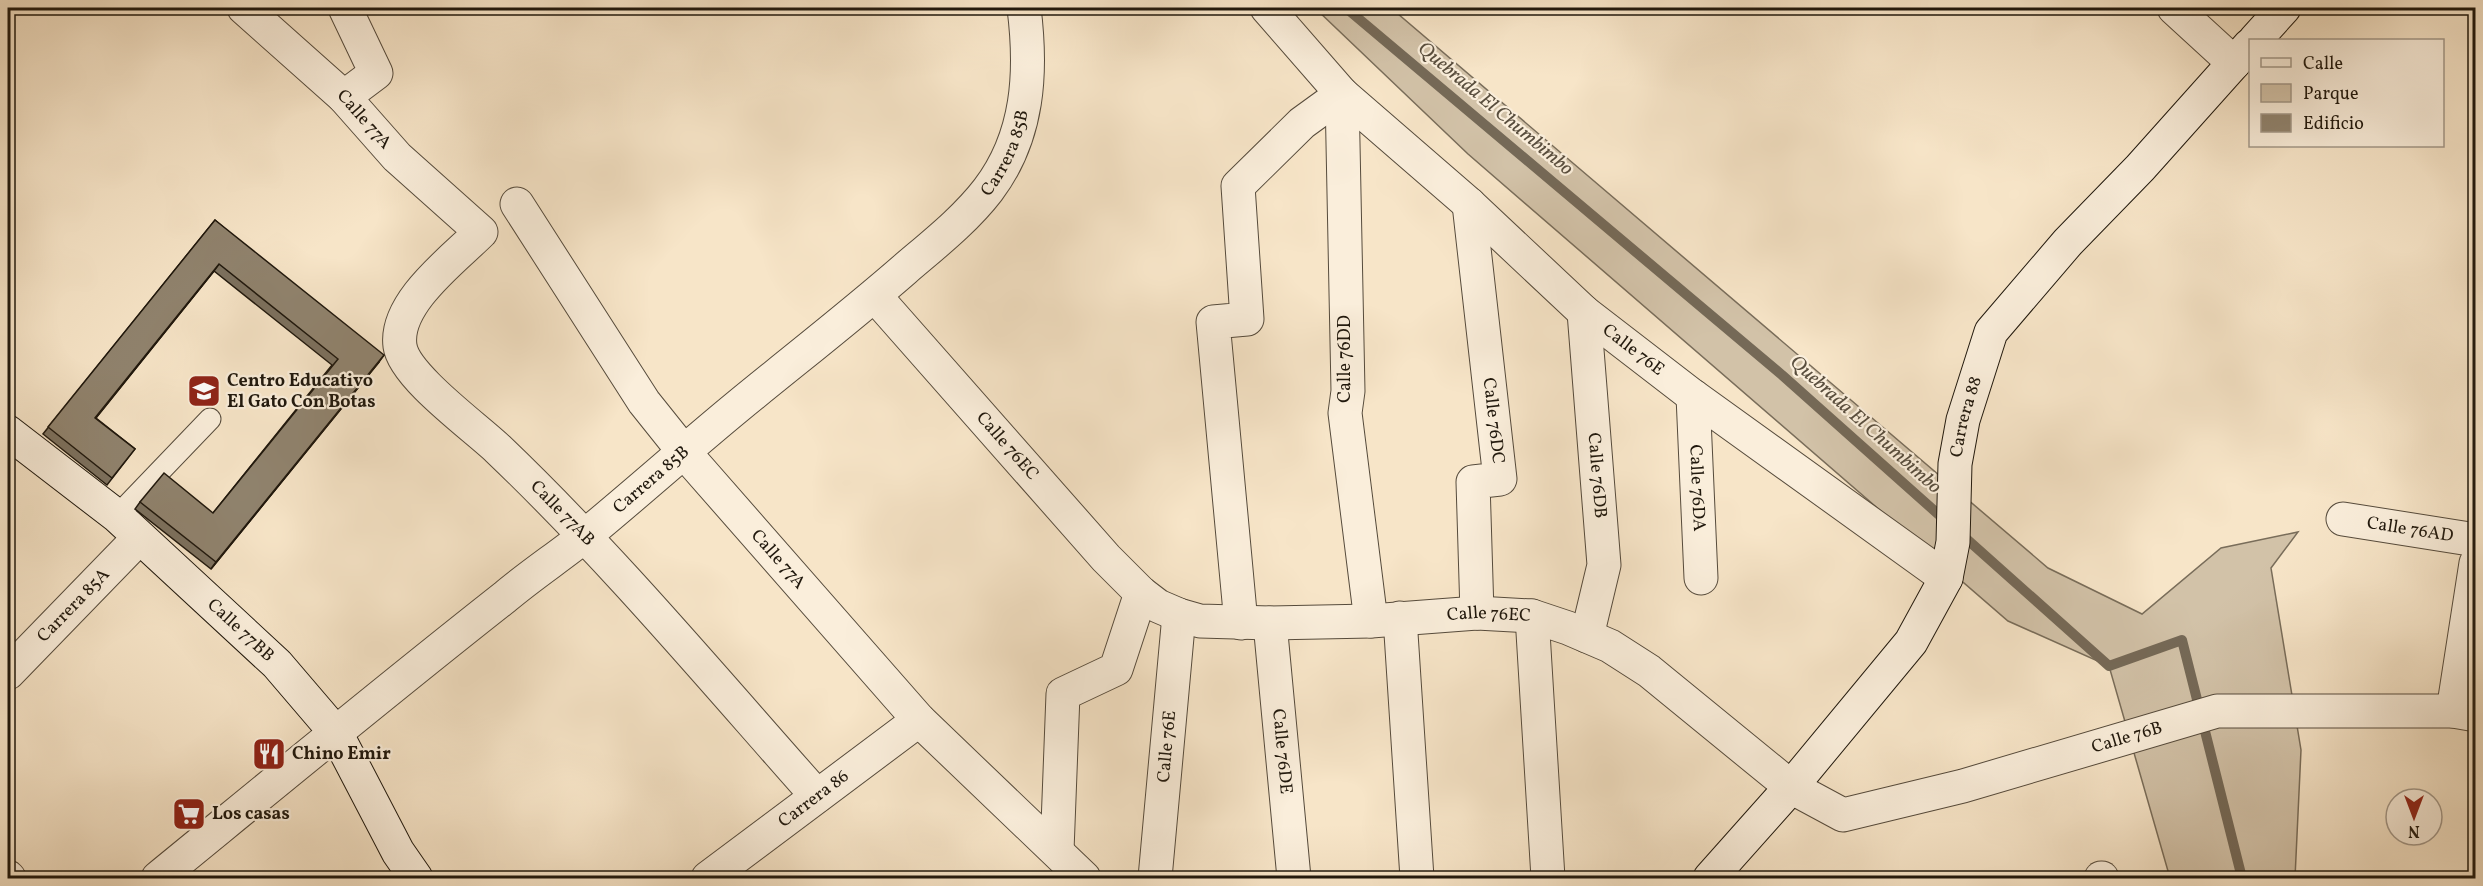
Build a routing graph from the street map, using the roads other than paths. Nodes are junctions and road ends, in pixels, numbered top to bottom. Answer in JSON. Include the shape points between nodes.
{"nodes":[{"id":1,"x":244,"y":8,"type":"edge"},
{"id":2,"x":345,"y":8,"type":"edge"},
{"id":3,"x":1024,"y":8,"type":"edge"},
{"id":4,"x":1267,"y":8,"type":"edge"},
{"id":5,"x":2174,"y":8,"type":"edge"},
{"id":6,"x":2284,"y":8,"type":"edge"},
{"id":7,"x":2256,"y":39,"type":"edge"},
{"id":8,"x":2246,"y":50,"type":"edge"},
{"id":9,"x":1342,"y":94,"type":"junction"},
{"id":10,"x":344,"y":97,"type":"junction"},
{"id":11,"x":517,"y":204,"type":"dead end"},
{"id":12,"x":1469,"y":204,"type":"junction"},
{"id":13,"x":481,"y":232,"type":"joint"},
{"id":14,"x":874,"y":296,"type":"junction"},
{"id":15,"x":1584,"y":312,"type":"junction"},
{"id":16,"x":1693,"y":396,"type":"junction"},
{"id":17,"x":210,"y":418,"type":"dead end"},
{"id":18,"x":8,"y":432,"type":"edge"},
{"id":19,"x":684,"y":452,"type":"junction"},
{"id":20,"x":2343,"y":519,"type":"dead end"},
{"id":21,"x":128,"y":527,"type":"junction"},
{"id":22,"x":585,"y":536,"type":"junction"},
{"id":23,"x":2475,"y":540,"type":"edge"},
{"id":24,"x":2475,"y":563,"type":"edge"},
{"id":25,"x":1701,"y":578,"type":"dead end"},
{"id":26,"x":1946,"y":578,"type":"junction"},
{"id":27,"x":1140,"y":593,"type":"junction"},
{"id":28,"x":1477,"y":613,"type":"junction"},
{"id":29,"x":1179,"y":615,"type":"junction"},
{"id":30,"x":1532,"y":616,"type":"junction"},
{"id":31,"x":1385,"y":619,"type":"junction"},
{"id":32,"x":1255,"y":623,"type":"junction"},
{"id":33,"x":1587,"y":636,"type":"junction"},
{"id":34,"x":8,"y":673,"type":"edge"},
{"id":35,"x":2464,"y":713,"type":"edge"},
{"id":36,"x":919,"y":720,"type":"junction"},
{"id":37,"x":336,"y":733,"type":"junction"},
{"id":38,"x":1791,"y":788,"type":"junction"},
{"id":39,"x":817,"y":795,"type":"junction"},
{"id":40,"x":1057,"y":851,"type":"junction"},
{"id":41,"x":1293,"y":863,"type":"edge"},
{"id":42,"x":158,"y":879,"type":"edge"},
{"id":43,"x":416,"y":879,"type":"edge"},
{"id":44,"x":708,"y":879,"type":"edge"},
{"id":45,"x":1084,"y":879,"type":"edge"},
{"id":46,"x":1155,"y":879,"type":"edge"},
{"id":47,"x":1417,"y":879,"type":"edge"},
{"id":48,"x":1548,"y":879,"type":"edge"},
{"id":49,"x":1710,"y":879,"type":"edge"}],
"edges":[{"from":1,"to":10,"type":"street","name":"Calle 77A"},
{"from":2,"to":10,"type":"street","via":[[376,73]]},
{"from":3,"to":14,"type":"street","name":"Carrera 85B","via":[[1029,78],[1026,107],[1012,147],[988,189],[936,243]]},
{"from":4,"to":9,"type":"street","name":"Calle 76E"},
{"from":5,"to":8,"type":"street"},
{"from":6,"to":7,"type":"street","name":"Carrera 88"},
{"from":8,"to":26,"type":"street","name":"Carrera 88","via":[[1990,332],[1963,420],[1955,464],[1953,542]]},
{"from":9,"to":12,"type":"street","name":"Calle 76E"},
{"from":9,"to":31,"type":"street","name":"Calle 76DD","via":[[1348,391],[1345,413]]},
{"from":9,"to":32,"type":"street","via":[[1302,123],[1238,186],[1247,319],[1213,322]]},
{"from":10,"to":13,"type":"street","name":"Calle 77A","via":[[397,157]]},
{"from":11,"to":19,"type":"street","name":"Calle 77A","via":[[644,402]]},
{"from":12,"to":15,"type":"street","name":"Calle 76E"},
{"from":12,"to":28,"type":"street","name":"Calle 76DC","via":[[1500,479],[1473,482]]},
{"from":13,"to":22,"type":"street","name":"Calle 77AB","via":[[417,295],[399,331],[400,348],[418,379],[497,448]]},
{"from":14,"to":19,"type":"street","name":"Carrera 85B"},
{"from":14,"to":27,"type":"street","name":"Calle 76EC"},
{"from":15,"to":16,"type":"street","name":"Calle 76E"},
{"from":15,"to":33,"type":"street","name":"Calle 76DB","via":[[1604,564]]},
{"from":16,"to":25,"type":"street","name":"Calle 76DA"},
{"from":16,"to":26,"type":"street","name":"Calle 76E"},
{"from":17,"to":21,"type":"lane"},
{"from":18,"to":21,"type":"street","name":"Calle 77BB"},
{"from":19,"to":22,"type":"street","name":"Carrera 85B"},
{"from":19,"to":36,"type":"street","name":"Calle 77A"},
{"from":20,"to":23,"type":"street","name":"Calle 76AD"},
{"from":21,"to":34,"type":"street","name":"Carrera 85A"},
{"from":21,"to":37,"type":"street","name":"Calle 77BB","via":[[277,664]]},
{"from":22,"to":37,"type":"street","name":"Carrera 85B"},
{"from":22,"to":39,"type":"street","name":"Calle 77AB"},
{"from":24,"to":35,"type":"street"},
{"from":26,"to":38,"type":"street","name":"Carrera 88","via":[[1911,642]]},
{"from":27,"to":29,"type":"street","name":"Calle 76EC"},
{"from":27,"to":40,"type":"street","via":[[1116,669],[1064,694]]},
{"from":28,"to":30,"type":"street","name":"Calle 76EC"},
{"from":28,"to":31,"type":"street","name":"Calle 76EC"},
{"from":29,"to":32,"type":"street","name":"Calle 76EC","via":[[1200,621]]},
{"from":29,"to":46,"type":"street","name":"Calle 76E"},
{"from":30,"to":33,"type":"street","name":"Calle 76EC"},
{"from":30,"to":48,"type":"street"},
{"from":31,"to":32,"type":"street","name":"Calle 76EC"},
{"from":31,"to":47,"type":"street","name":"Calle 76DD"},
{"from":32,"to":41,"type":"street","name":"Calle 76DE"},
{"from":33,"to":38,"type":"street","name":"Calle 76EC","via":[[1649,671]]},
{"from":35,"to":38,"type":"street","name":"Calle 76B","via":[[2217,711],[1963,786],[1843,815]]},
{"from":36,"to":39,"type":"street","name":"Carrera 86"},
{"from":36,"to":40,"type":"street","name":"Calle 77A"},
{"from":37,"to":42,"type":"street","name":"Carrera 85B"},
{"from":37,"to":43,"type":"street","name":"Calle 77BB"},
{"from":38,"to":49,"type":"street","name":"Carrera 88"},
{"from":39,"to":44,"type":"street","name":"Carrera 86"},
{"from":40,"to":45,"type":"street","name":"Calle 77A"}]}
